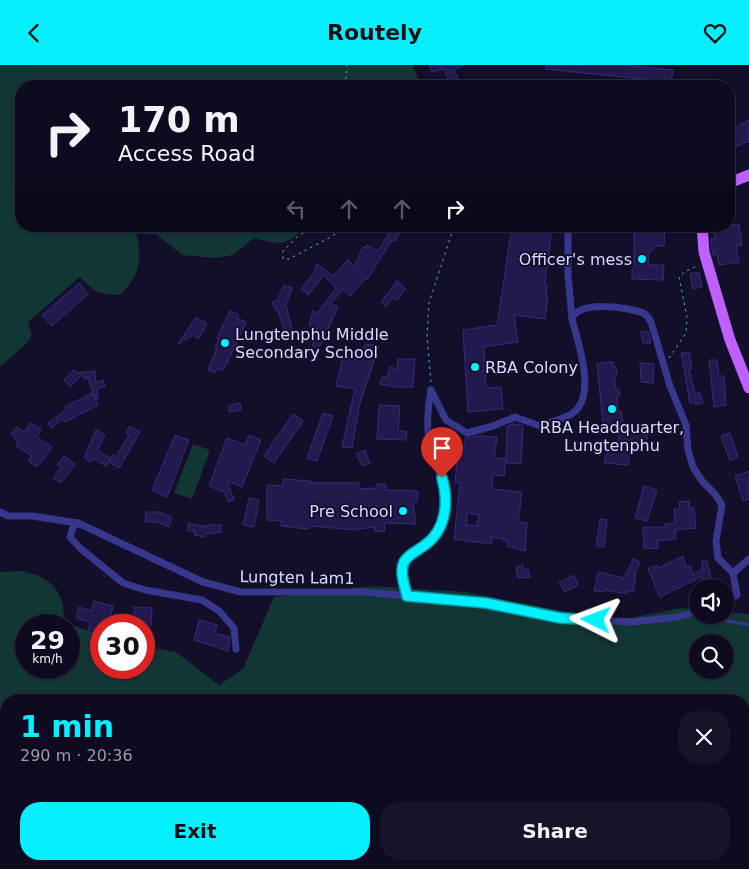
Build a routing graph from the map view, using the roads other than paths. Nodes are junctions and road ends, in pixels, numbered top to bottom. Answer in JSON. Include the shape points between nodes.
{"nodes":[{"id":1,"x":749,"y":175,"type":"edge"},
{"id":2,"x":735,"y":181,"type":"edge"},
{"id":3,"x":568,"y":232,"type":"edge"},
{"id":4,"x":703,"y":232,"type":"edge"},
{"id":5,"x":572,"y":319,"type":"junction"},
{"id":6,"x":749,"y":388,"type":"edge"},
{"id":7,"x":0,"y":512,"type":"edge"},
{"id":8,"x":78,"y":523,"type":"junction"},
{"id":9,"x":749,"y":559,"type":"edge"},
{"id":10,"x":733,"y":573,"type":"junction"},
{"id":11,"x":407,"y":596,"type":"junction"},
{"id":12,"x":734,"y":596,"type":"edge"},
{"id":13,"x":689,"y":614,"type":"edge"},
{"id":14,"x":734,"y":622,"type":"edge"},
{"id":15,"x":749,"y":625,"type":"edge"},
{"id":16,"x":236,"y":649,"type":"dead end"}],
"edges":[{"from":1,"to":2,"type":"main road"},
{"from":3,"to":5,"type":"street"},
{"from":4,"to":6,"type":"main road","via":[[707,263],[730,341]]},
{"from":5,"to":10,"type":"street","via":[[581,308],[591,307],[631,310],[645,314],[651,322],[686,425],[693,467],[722,505],[716,541],[718,558]]},
{"from":5,"to":11,"type":"street","via":[[586,381],[583,399],[573,413],[540,426],[515,417],[467,433],[446,420],[431,390],[429,440],[445,488],[445,508],[442,524],[433,539],[404,562],[402,575]]},
{"from":7,"to":8,"type":"street","name":"Lungten Lam1","via":[[8,517],[32,516]]},
{"from":8,"to":11,"type":"street","name":"Lungten Lam1","via":[[203,582],[241,592],[365,592]]},
{"from":8,"to":16,"type":"street","via":[[70,537],[123,583],[202,600],[219,611],[234,628]]},
{"from":9,"to":10,"type":"street"},
{"from":10,"to":12,"type":"street","via":[[737,595]]},
{"from":11,"to":13,"type":"street","name":"Lungten Lam1","via":[[486,603],[560,618],[632,622]]},
{"from":14,"to":15,"type":"lane"}]}
